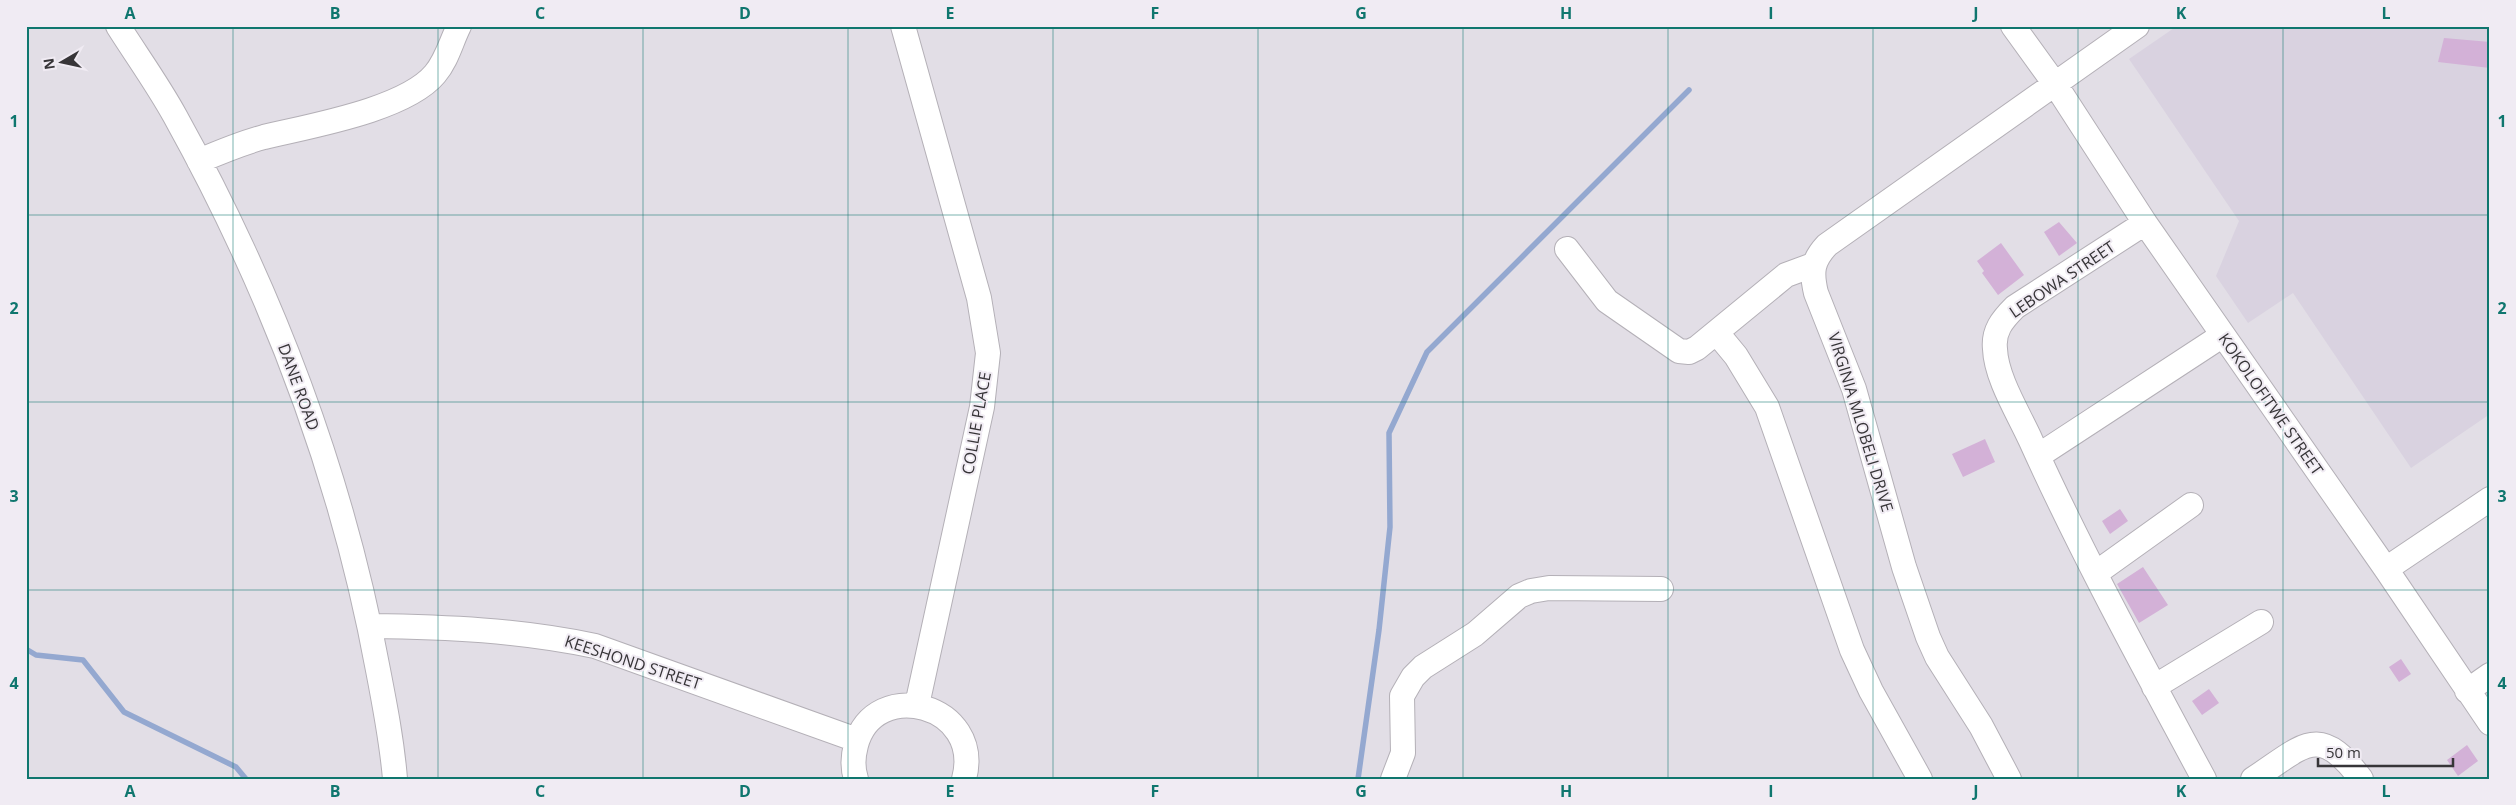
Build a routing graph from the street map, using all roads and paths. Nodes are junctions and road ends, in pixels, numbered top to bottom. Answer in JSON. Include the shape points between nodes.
{"nodes":[{"id":1,"x":118,"y":26,"type":"edge"},
{"id":2,"x":459,"y":26,"type":"edge"},
{"id":3,"x":903,"y":26,"type":"edge"},
{"id":4,"x":2013,"y":26,"type":"edge"},
{"id":5,"x":2137,"y":26,"type":"edge"},
{"id":6,"x":2055,"y":84,"type":"junction"},
{"id":7,"x":199,"y":161,"type":"junction"},
{"id":8,"x":2145,"y":223,"type":"junction"},
{"id":9,"x":1567,"y":248,"type":"dead end"},
{"id":10,"x":1813,"y":265,"type":"junction"},
{"id":11,"x":1717,"y":333,"type":"junction"},
{"id":12,"x":2223,"y":335,"type":"junction"},
{"id":13,"x":2038,"y":456,"type":"junction"},
{"id":14,"x":2490,"y":499,"type":"edge"},
{"id":15,"x":2191,"y":505,"type":"dead end"},
{"id":16,"x":2386,"y":569,"type":"junction"},
{"id":17,"x":2096,"y":573,"type":"junction"},
{"id":18,"x":1661,"y":589,"type":"dead end"},
{"id":19,"x":2261,"y":622,"type":"dead end"},
{"id":20,"x":370,"y":626,"type":"junction"},
{"id":21,"x":2490,"y":675,"type":"edge"},
{"id":22,"x":2154,"y":687,"type":"junction"},
{"id":23,"x":2467,"y":691,"type":"junction"},
{"id":24,"x":917,"y":705,"type":"junction"},
{"id":25,"x":2490,"y":723,"type":"edge"},
{"id":26,"x":857,"y":740,"type":"junction"},
{"id":27,"x":395,"y":779,"type":"edge"},
{"id":28,"x":856,"y":779,"type":"edge"},
{"id":29,"x":964,"y":779,"type":"edge"},
{"id":30,"x":1393,"y":779,"type":"edge"},
{"id":31,"x":1920,"y":779,"type":"edge"},
{"id":32,"x":2009,"y":779,"type":"edge"},
{"id":33,"x":2204,"y":779,"type":"edge"},
{"id":34,"x":2253,"y":779,"type":"edge"},
{"id":35,"x":2361,"y":779,"type":"edge"}],
"edges":[{"from":1,"to":7,"type":"street","name":"DANE ROAD","via":[[174,113]]},
{"from":2,"to":7,"type":"street","via":[[435,75],[412,92],[396,100],[312,127],[262,138]]},
{"from":3,"to":24,"type":"street","name":"COLLIE PLACE","via":[[978,298],[988,353],[982,407]]},
{"from":4,"to":6,"type":"street","name":"KOKOLOFITWE STREET"},
{"from":5,"to":6,"type":"street"},
{"from":6,"to":8,"type":"street","name":"KOKOLOFITWE STREET"},
{"from":6,"to":10,"type":"street","via":[[1827,245]]},
{"from":7,"to":20,"type":"street","name":"DANE ROAD","via":[[247,256],[292,367],[334,488]]},
{"from":8,"to":12,"type":"street","name":"KOKOLOFITWE STREET"},
{"from":8,"to":13,"type":"street","name":"LEBOWA STREET","via":[[2015,307],[1996,331],[1994,349],[1997,366]]},
{"from":9,"to":11,"type":"street","via":[[1607,301],[1670,347],[1689,352]]},
{"from":10,"to":11,"type":"street","via":[[1786,275]]},
{"from":10,"to":32,"type":"street","name":"VIRGINIA MLOBELI DRIVE","via":[[1816,293],[1854,389],[1904,567],[1928,637],[1937,658],[1981,726]]},
{"from":11,"to":31,"type":"street","via":[[1736,356],[1767,407],[1852,650]]},
{"from":12,"to":13,"type":"street"},
{"from":12,"to":16,"type":"street","name":"KOKOLOFITWE STREET"},
{"from":13,"to":17,"type":"street","name":"LEBOWA STREET"},
{"from":14,"to":16,"type":"street"},
{"from":15,"to":17,"type":"street"},
{"from":16,"to":23,"type":"street","name":"KOKOLOFITWE STREET"},
{"from":17,"to":22,"type":"street","name":"LEBOWA STREET"},
{"from":18,"to":30,"type":"street","via":[[1548,588],[1531,591],[1509,603],[1475,634],[1424,667],[1406,686],[1402,696],[1403,753]]},
{"from":19,"to":22,"type":"street"},
{"from":20,"to":26,"type":"street","name":"KEESHOND STREET","via":[[506,631],[595,646]]},
{"from":20,"to":27,"type":"street","name":"DANE ROAD"},
{"from":21,"to":23,"type":"street"},
{"from":22,"to":33,"type":"street","name":"LEBOWA STREET"},
{"from":23,"to":25,"type":"street","name":"KOKOLOFITWE STREET"},
{"from":24,"to":26,"type":"street","via":[[888,709],[864,727]]},
{"from":24,"to":29,"type":"street","via":[[944,716],[955,727],[963,740],[966,754]]},
{"from":26,"to":28,"type":"street","via":[[853,756]]},
{"from":34,"to":35,"type":"street","via":[[2299,750],[2325,744],[2347,760]]}]}
